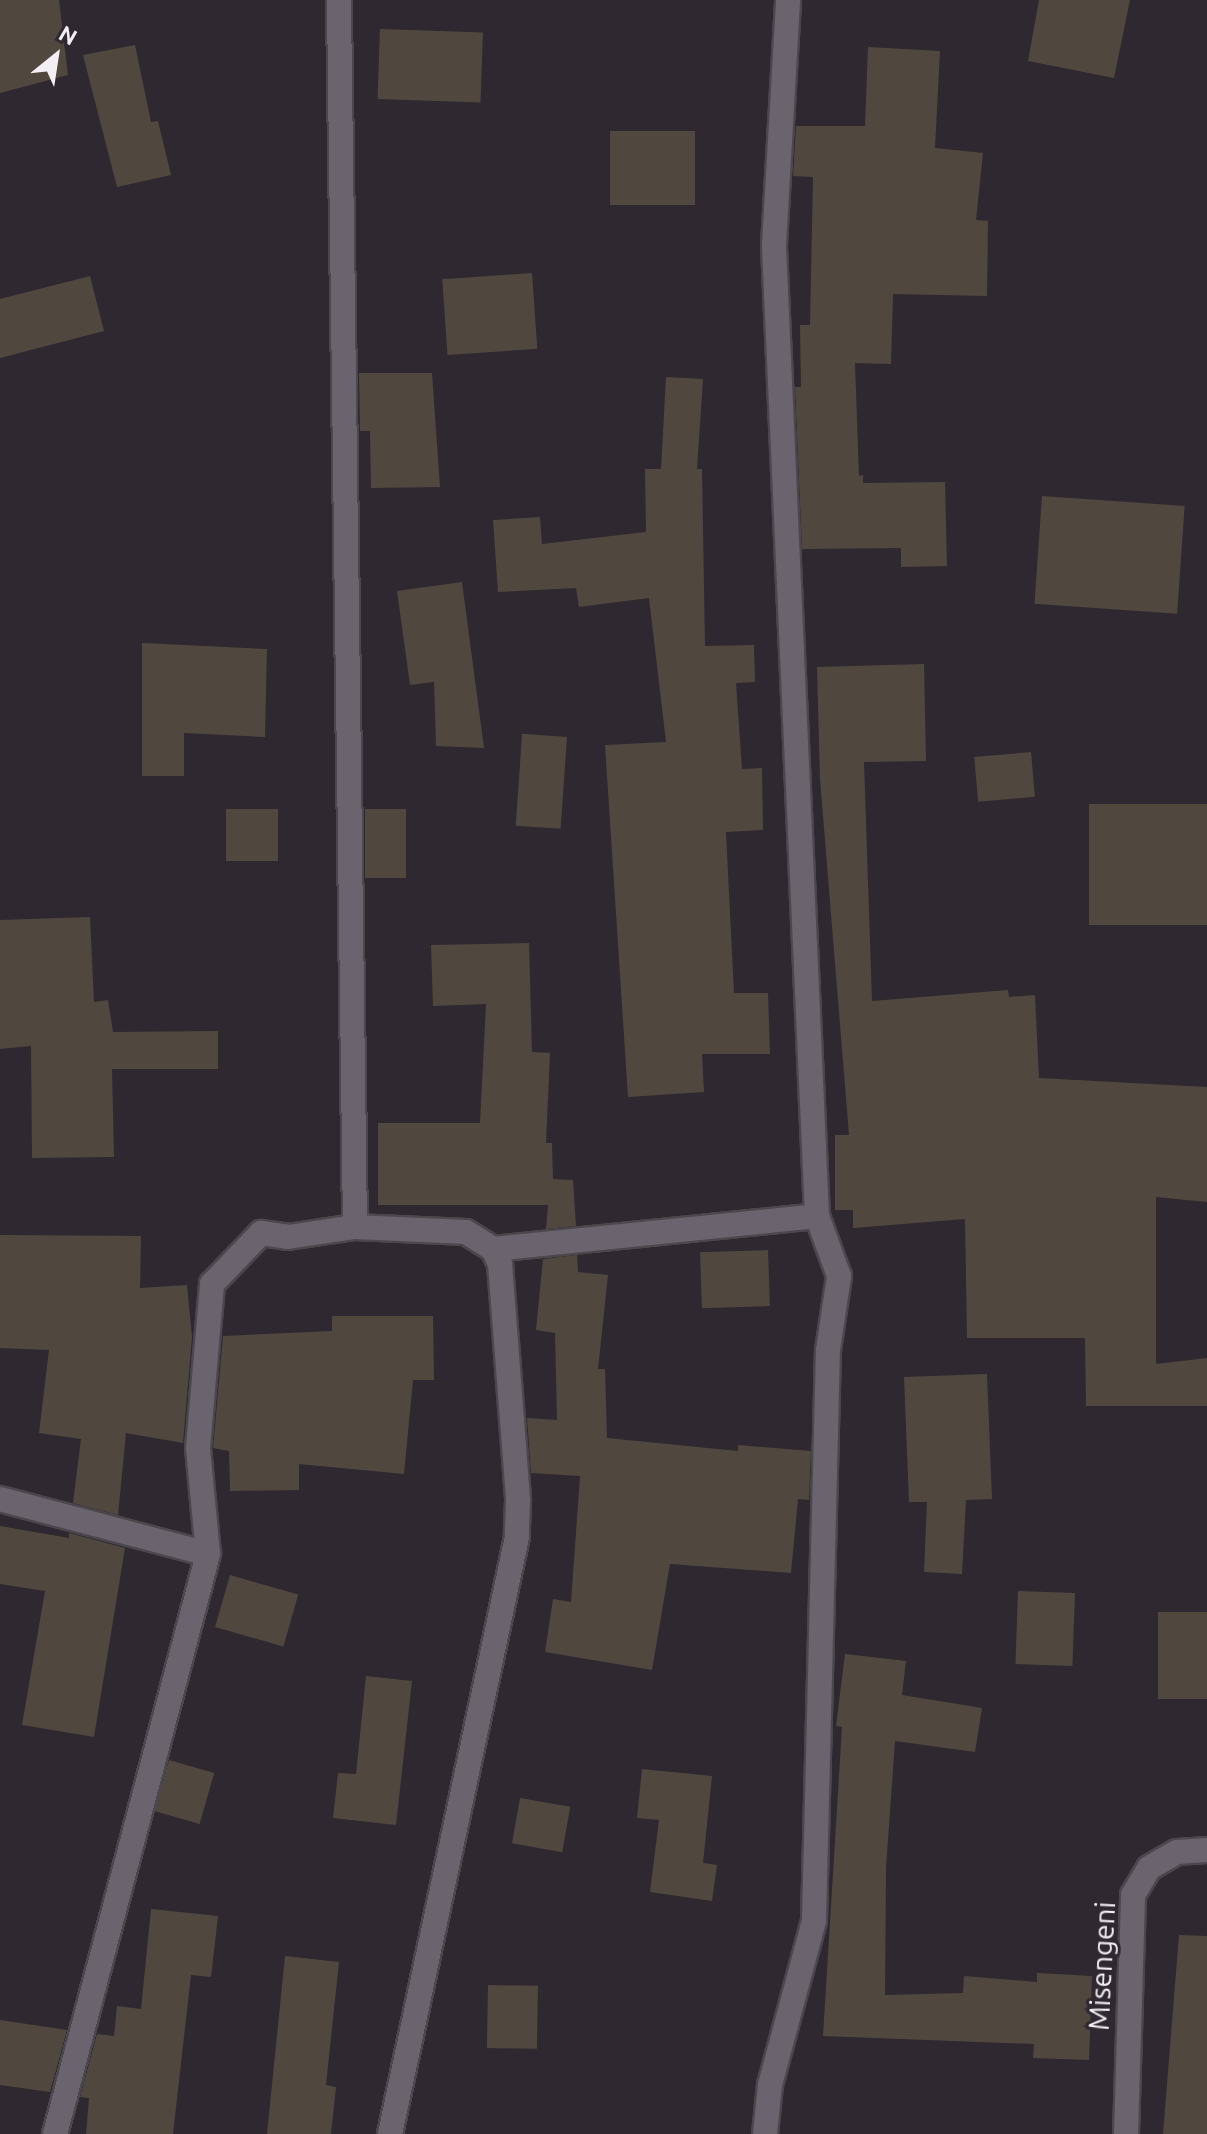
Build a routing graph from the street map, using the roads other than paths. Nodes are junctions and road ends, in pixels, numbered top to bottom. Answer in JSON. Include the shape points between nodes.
{"nodes":[{"id":1,"x":339,"y":0,"type":"edge"},
{"id":2,"x":788,"y":0,"type":"edge"},
{"id":3,"x":817,"y":1216,"type":"junction"},
{"id":4,"x":355,"y":1227,"type":"junction"},
{"id":5,"x":493,"y":1249,"type":"junction"},
{"id":6,"x":0,"y":1499,"type":"edge"},
{"id":7,"x":208,"y":1554,"type":"junction"},
{"id":8,"x":1207,"y":1850,"type":"edge"},
{"id":9,"x":55,"y":2134,"type":"edge"},
{"id":10,"x":390,"y":2134,"type":"edge"},
{"id":11,"x":765,"y":2134,"type":"edge"},
{"id":12,"x":1126,"y":2134,"type":"edge"}],
"edges":[{"from":1,"to":4,"type":"street"},
{"from":2,"to":3,"type":"street","via":[[774,245]]},
{"from":3,"to":5,"type":"street"},
{"from":3,"to":11,"type":"street","via":[[839,1276],[828,1350],[814,1921],[770,2085]]},
{"from":4,"to":5,"type":"street","via":[[466,1232]]},
{"from":4,"to":7,"type":"street","via":[[288,1237],[261,1233],[212,1284],[198,1448]]},
{"from":5,"to":10,"type":"street","via":[[500,1264],[517,1537]]},
{"from":6,"to":7,"type":"street"},
{"from":7,"to":9,"type":"street"},
{"from":8,"to":12,"type":"street","name":"Misengeni","via":[[1177,1852],[1149,1868],[1133,1895]]}]}
